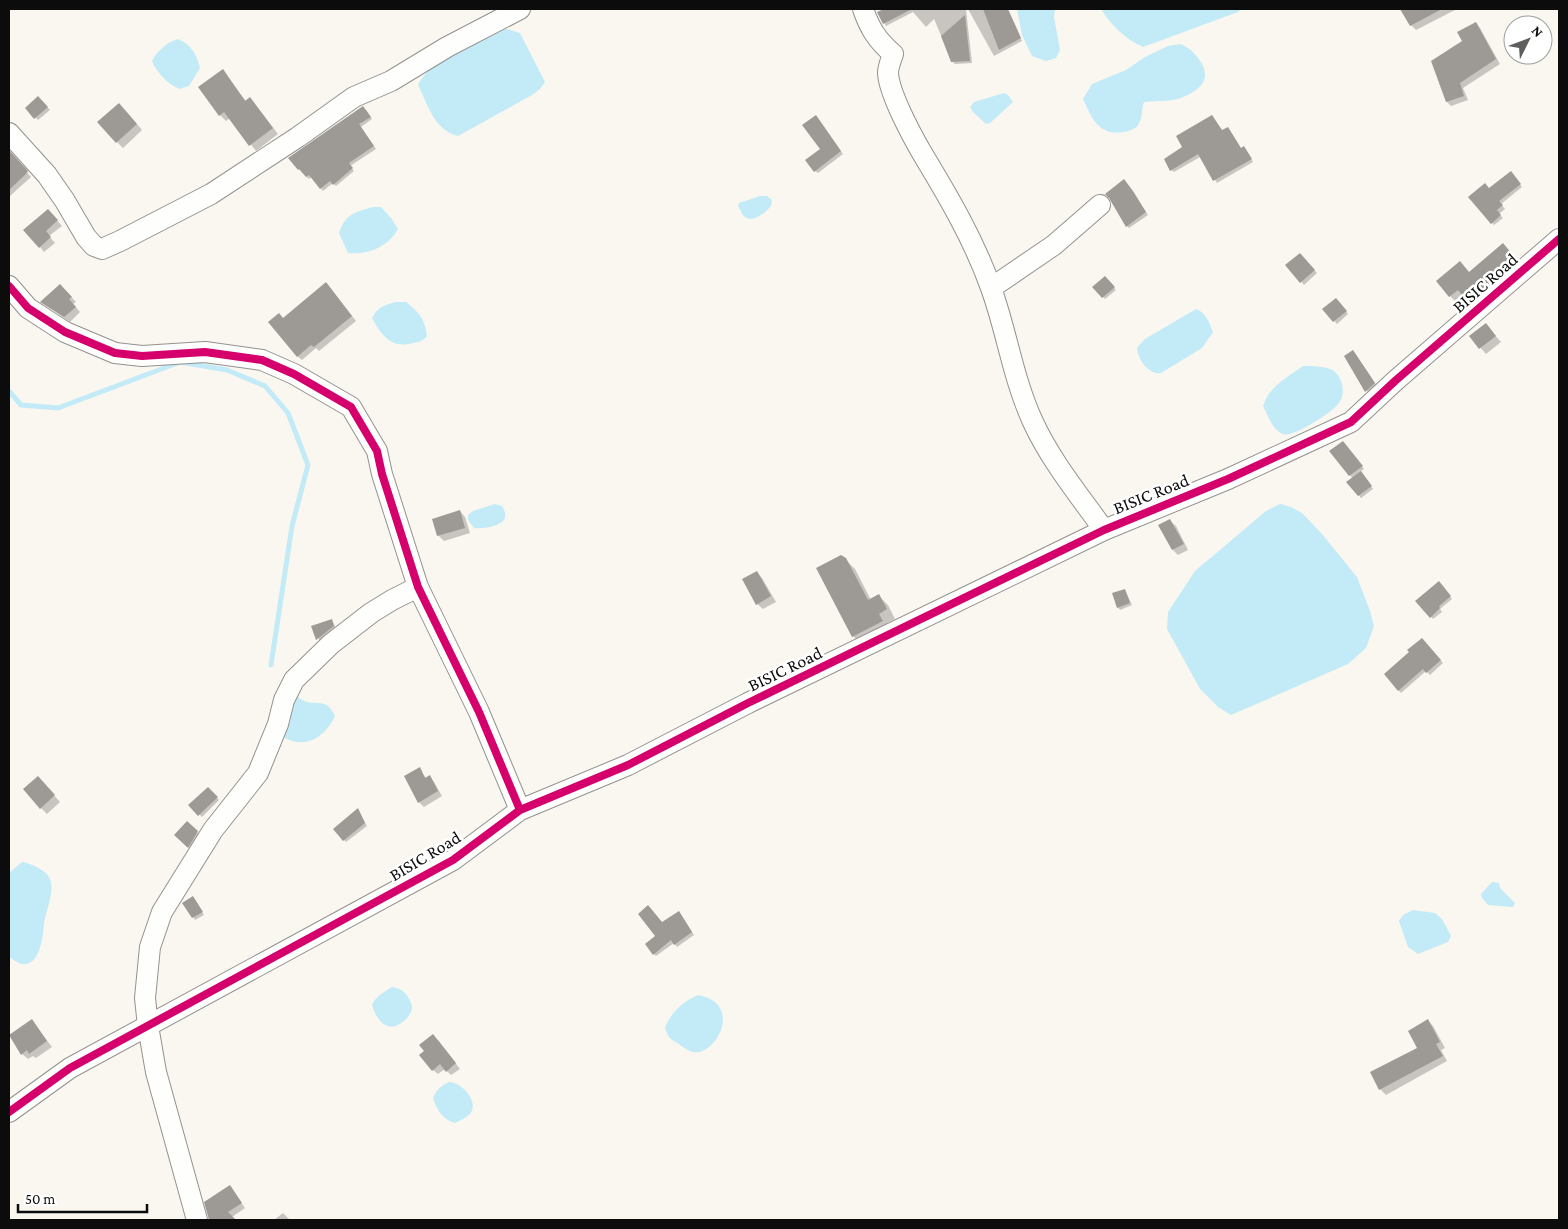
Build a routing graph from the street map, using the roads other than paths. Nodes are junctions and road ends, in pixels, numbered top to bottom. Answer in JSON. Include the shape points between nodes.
{"nodes":[{"id":1,"x":520,"y":9,"type":"edge"},
{"id":2,"x":863,"y":9,"type":"edge"},
{"id":3,"x":9,"y":133,"type":"edge"},
{"id":4,"x":1100,"y":205,"type":"dead end"},
{"id":5,"x":1559,"y":239,"type":"edge"},
{"id":6,"x":9,"y":286,"type":"edge"},
{"id":7,"x":991,"y":288,"type":"junction"},
{"id":8,"x":1104,"y":530,"type":"junction"},
{"id":9,"x":418,"y":587,"type":"junction"},
{"id":10,"x":520,"y":810,"type":"junction"},
{"id":11,"x":148,"y":1026,"type":"junction"},
{"id":12,"x":9,"y":1112,"type":"edge"},
{"id":13,"x":197,"y":1220,"type":"edge"}],
"edges":[{"from":1,"to":3,"type":"street","via":[[391,81],[354,97],[211,194],[102,249],[86,237],[47,176]]},
{"from":2,"to":7,"type":"street","via":[[870,29],[892,54],[888,72],[892,90],[916,143],[945,190]]},
{"from":4,"to":7,"type":"street","via":[[1054,245]]},
{"from":5,"to":8,"type":"street","name":"BISIC Road","via":[[1350,422],[1228,479]]},
{"from":6,"to":9,"type":"street","via":[[28,308],[64,332],[115,353],[142,356],[205,352],[262,360],[294,374],[351,407],[377,451]]},
{"from":7,"to":8,"type":"street","via":[[1016,379],[1033,422],[1049,452]]},
{"from":8,"to":10,"type":"street","name":"BISIC Road","via":[[628,765]]},
{"from":9,"to":10,"type":"street","via":[[478,712]]},
{"from":9,"to":11,"type":"street","via":[[358,623],[294,680],[258,773],[213,830],[162,912],[150,947],[145,998]]},
{"from":10,"to":11,"type":"street","name":"BISIC Road","via":[[453,860]]},
{"from":11,"to":12,"type":"street","name":"BISIC Road","via":[[70,1068]]},
{"from":11,"to":13,"type":"street","via":[[156,1072]]}]}
